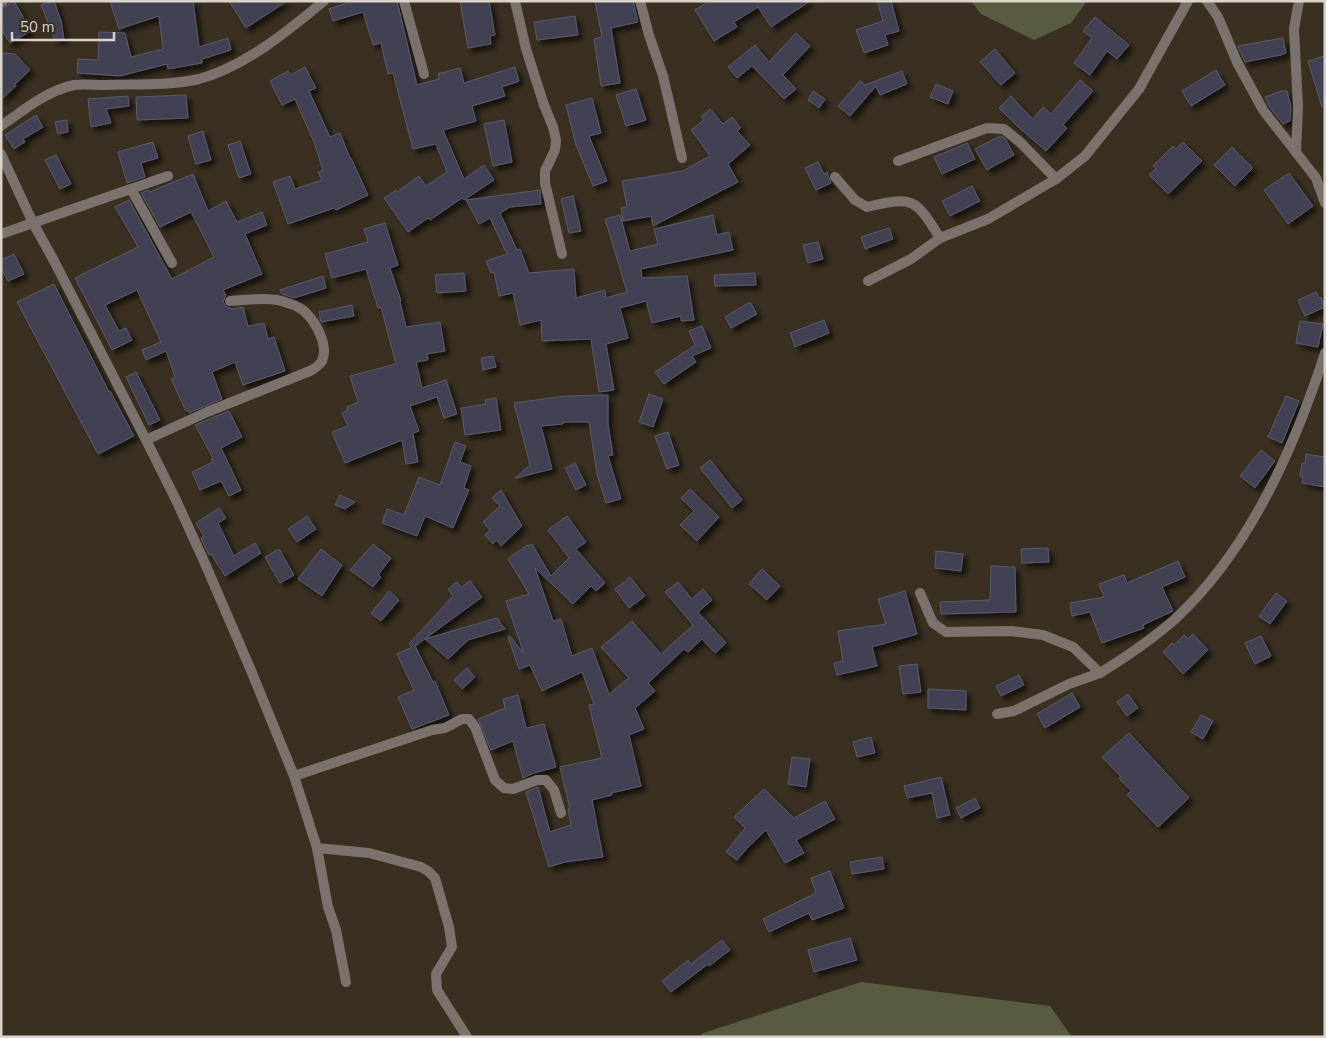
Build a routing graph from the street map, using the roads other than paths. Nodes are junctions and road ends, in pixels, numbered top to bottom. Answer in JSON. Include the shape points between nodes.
{"nodes":[{"id":1,"x":324,"y":1,"type":"edge"},
{"id":2,"x":404,"y":1,"type":"edge"},
{"id":3,"x":515,"y":1,"type":"edge"},
{"id":4,"x":640,"y":1,"type":"edge"},
{"id":5,"x":1188,"y":1,"type":"edge"},
{"id":6,"x":1207,"y":1,"type":"edge"},
{"id":7,"x":1299,"y":1,"type":"edge"},
{"id":8,"x":424,"y":74,"type":"dead end"},
{"id":9,"x":1,"y":126,"type":"edge"},
{"id":10,"x":1296,"y":152,"type":"junction"},
{"id":11,"x":1,"y":154,"type":"edge"},
{"id":12,"x":682,"y":158,"type":"dead end"},
{"id":13,"x":898,"y":161,"type":"dead end"},
{"id":14,"x":168,"y":176,"type":"dead end"},
{"id":15,"x":835,"y":177,"type":"dead end"},
{"id":16,"x":1056,"y":179,"type":"junction"},
{"id":17,"x":131,"y":189,"type":"junction"},
{"id":18,"x":1325,"y":203,"type":"edge"},
{"id":19,"x":33,"y":223,"type":"junction"},
{"id":20,"x":1,"y":234,"type":"edge"},
{"id":21,"x":940,"y":238,"type":"junction"},
{"id":22,"x":562,"y":254,"type":"dead end"},
{"id":23,"x":172,"y":263,"type":"dead end"},
{"id":24,"x":868,"y":281,"type":"dead end"},
{"id":25,"x":230,"y":302,"type":"dead end"},
{"id":26,"x":1325,"y":353,"type":"edge"},
{"id":27,"x":146,"y":440,"type":"junction"},
{"id":28,"x":920,"y":593,"type":"dead end"},
{"id":29,"x":1100,"y":673,"type":"junction"},
{"id":30,"x":998,"y":714,"type":"dead end"},
{"id":31,"x":294,"y":776,"type":"junction"},
{"id":32,"x":561,"y":812,"type":"dead end"},
{"id":33,"x":317,"y":848,"type":"junction"},
{"id":34,"x":346,"y":982,"type":"dead end"},
{"id":35,"x":467,"y":1037,"type":"edge"}],
"edges":[{"from":1,"to":9,"type":"street","via":[[302,20],[228,68],[171,83],[75,85],[47,94]]},
{"from":2,"to":8,"type":"street"},
{"from":3,"to":22,"type":"street","via":[[526,49],[554,127],[555,150],[545,171],[545,183]]},
{"from":4,"to":12,"type":"street","via":[[663,76]]},
{"from":5,"to":16,"type":"street","via":[[1139,89],[1085,156]]},
{"from":6,"to":10,"type":"street","via":[[1218,16],[1237,62],[1263,110]]},
{"from":7,"to":10,"type":"street","via":[[1294,29],[1298,107]]},
{"from":10,"to":18,"type":"street","via":[[1316,178]]},
{"from":11,"to":19,"type":"street"},
{"from":13,"to":16,"type":"street","via":[[987,128],[1004,129]]},
{"from":14,"to":17,"type":"street"},
{"from":15,"to":21,"type":"street","via":[[855,200],[867,207],[896,200],[913,203],[924,212]]},
{"from":16,"to":21,"type":"street","via":[[988,219]]},
{"from":17,"to":19,"type":"street"},
{"from":17,"to":23,"type":"street"},
{"from":19,"to":20,"type":"street"},
{"from":19,"to":27,"type":"street"},
{"from":21,"to":24,"type":"street","via":[[911,259]]},
{"from":25,"to":27,"type":"street","via":[[268,298],[303,310],[313,320],[324,347],[322,361],[310,371]]},
{"from":26,"to":29,"type":"street","via":[[1279,472],[1234,550],[1217,574],[1174,620]]},
{"from":27,"to":31,"type":"street","via":[[203,559]]},
{"from":28,"to":29,"type":"street","via":[[933,623],[946,632],[1011,631],[1043,635],[1073,647]]},
{"from":29,"to":30,"type":"street","via":[[1014,711]]},
{"from":31,"to":32,"type":"street","via":[[469,719],[495,780],[504,788],[513,789],[546,780],[554,790]]},
{"from":31,"to":33,"type":"street"},
{"from":33,"to":34,"type":"street"},
{"from":33,"to":35,"type":"street","via":[[369,853],[420,867],[435,878],[452,947],[436,974],[437,990]]}]}
